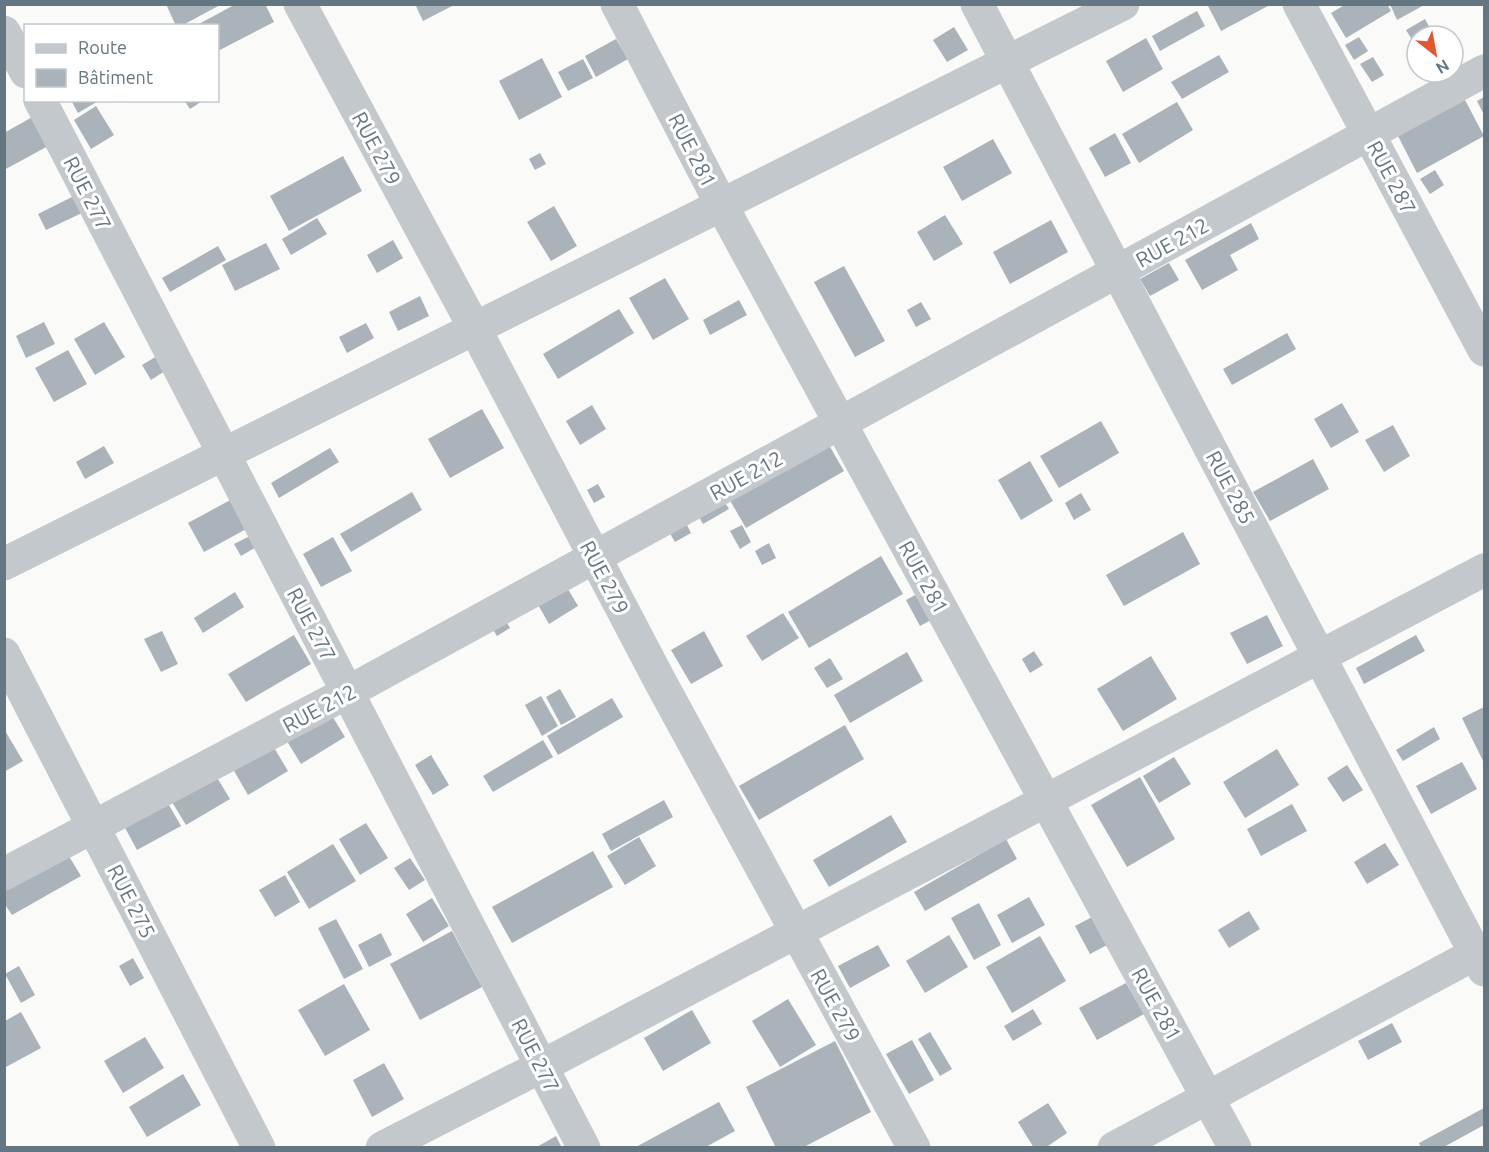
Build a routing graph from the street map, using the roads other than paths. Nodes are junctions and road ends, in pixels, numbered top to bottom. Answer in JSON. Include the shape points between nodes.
{"nodes":[{"id":1,"x":300,"y":4,"type":"edge"},
{"id":2,"x":617,"y":4,"type":"edge"},
{"id":3,"x":977,"y":4,"type":"edge"},
{"id":4,"x":1123,"y":4,"type":"edge"},
{"id":5,"x":1299,"y":4,"type":"edge"},
{"id":6,"x":4,"y":32,"type":"edge"},
{"id":7,"x":1008,"y":62,"type":"junction"},
{"id":8,"x":24,"y":68,"type":"edge"},
{"id":9,"x":1485,"y":71,"type":"edge"},
{"id":10,"x":41,"y":102,"type":"edge"},
{"id":11,"x":1369,"y":135,"type":"junction"},
{"id":12,"x":722,"y":206,"type":"junction"},
{"id":13,"x":1118,"y":272,"type":"junction"},
{"id":14,"x":475,"y":329,"type":"junction"},
{"id":15,"x":1485,"y":350,"type":"edge"},
{"id":16,"x":840,"y":423,"type":"junction"},
{"id":17,"x":224,"y":455,"type":"junction"},
{"id":18,"x":595,"y":558,"type":"junction"},
{"id":19,"x":4,"y":564,"type":"edge"},
{"id":20,"x":1485,"y":570,"type":"edge"},
{"id":21,"x":4,"y":654,"type":"edge"},
{"id":22,"x":1320,"y":657,"type":"junction"},
{"id":23,"x":348,"y":692,"type":"junction"},
{"id":24,"x":1046,"y":800,"type":"junction"},
{"id":25,"x":94,"y":827,"type":"junction"},
{"id":26,"x":4,"y":874,"type":"edge"},
{"id":27,"x":797,"y":932,"type":"junction"},
{"id":28,"x":1482,"y":958,"type":"edge"},
{"id":29,"x":542,"y":1066,"type":"junction"},
{"id":30,"x":1208,"y":1097,"type":"junction"},
{"id":31,"x":259,"y":1148,"type":"edge"},
{"id":32,"x":382,"y":1148,"type":"edge"},
{"id":33,"x":584,"y":1148,"type":"edge"},
{"id":34,"x":914,"y":1148,"type":"edge"},
{"id":35,"x":1114,"y":1148,"type":"edge"},
{"id":36,"x":1235,"y":1148,"type":"edge"}],
"edges":[{"from":1,"to":14,"type":"street","name":"RUE 279"},
{"from":2,"to":12,"type":"street","name":"RUE 281"},
{"from":3,"to":7,"type":"street","name":"RUE 285"},
{"from":4,"to":7,"type":"street"},
{"from":5,"to":11,"type":"street","name":"RUE 287"},
{"from":6,"to":8,"type":"street"},
{"from":7,"to":12,"type":"street"},
{"from":7,"to":13,"type":"street","name":"RUE 285"},
{"from":9,"to":11,"type":"street","name":"RUE 212"},
{"from":10,"to":17,"type":"street","name":"RUE 277"},
{"from":11,"to":13,"type":"street","name":"RUE 212"},
{"from":11,"to":15,"type":"street","name":"RUE 287"},
{"from":12,"to":14,"type":"street"},
{"from":12,"to":16,"type":"street","name":"RUE 281"},
{"from":13,"to":16,"type":"street","name":"RUE 212"},
{"from":13,"to":22,"type":"street","name":"RUE 285"},
{"from":14,"to":17,"type":"street"},
{"from":14,"to":18,"type":"street","name":"RUE 279"},
{"from":16,"to":18,"type":"street","name":"RUE 212"},
{"from":16,"to":24,"type":"street","name":"RUE 281"},
{"from":17,"to":19,"type":"street"},
{"from":17,"to":23,"type":"street","name":"RUE 277"},
{"from":18,"to":23,"type":"street","name":"RUE 212"},
{"from":18,"to":27,"type":"street","name":"RUE 279"},
{"from":20,"to":22,"type":"street"},
{"from":21,"to":25,"type":"street","name":"RUE 275"},
{"from":22,"to":24,"type":"street"},
{"from":22,"to":28,"type":"street","name":"RUE 285"},
{"from":23,"to":25,"type":"street","name":"RUE 212"},
{"from":23,"to":29,"type":"street","name":"RUE 277"},
{"from":24,"to":27,"type":"street"},
{"from":24,"to":30,"type":"street","name":"RUE 281"},
{"from":25,"to":26,"type":"street","name":"RUE 212"},
{"from":25,"to":31,"type":"street","name":"RUE 275"},
{"from":27,"to":29,"type":"street"},
{"from":27,"to":34,"type":"street","name":"RUE 279"},
{"from":28,"to":30,"type":"street"},
{"from":29,"to":32,"type":"street"},
{"from":29,"to":33,"type":"street","name":"RUE 277"},
{"from":30,"to":35,"type":"street"},
{"from":30,"to":36,"type":"street","name":"RUE 281"}]}
